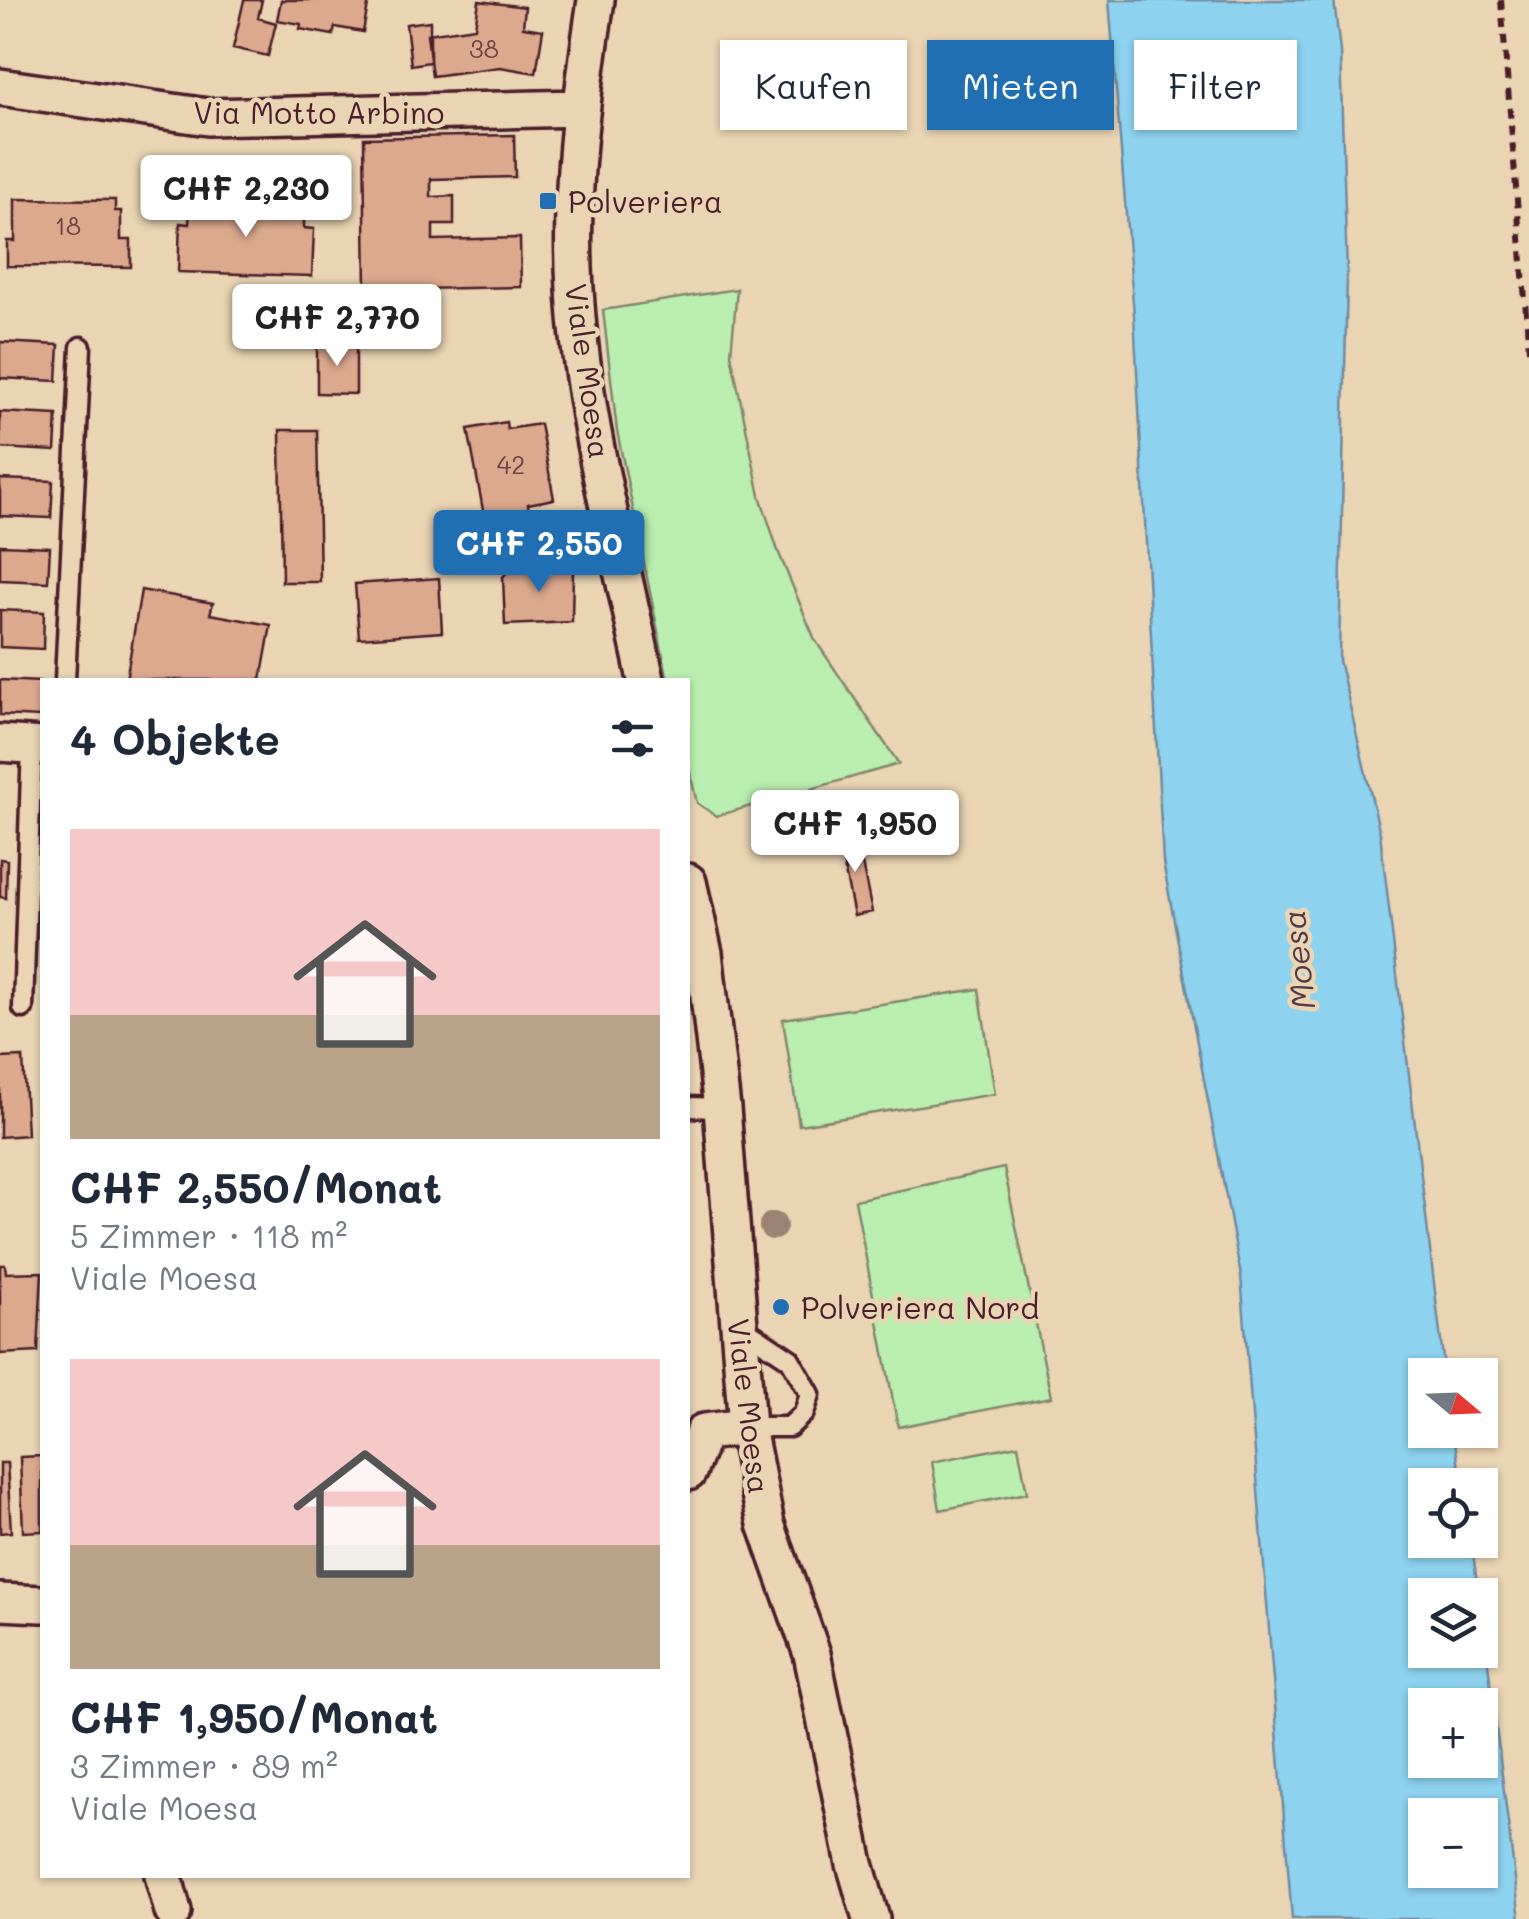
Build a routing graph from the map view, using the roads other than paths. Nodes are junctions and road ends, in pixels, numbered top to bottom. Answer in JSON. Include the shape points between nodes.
{"nodes":[{"id":1,"x":596,"y":0,"type":"edge"},
{"id":2,"x":0,"y":86,"type":"edge"},
{"id":3,"x":580,"y":108,"type":"junction"},
{"id":4,"x":81,"y":347,"type":"dead end"},
{"id":5,"x":65,"y":678,"type":"edge"},
{"id":6,"x":646,"y":678,"type":"edge"},
{"id":7,"x":25,"y":745,"type":"edge"},
{"id":8,"x":690,"y":891,"type":"edge"},
{"id":9,"x":23,"y":1008,"type":"dead end"},
{"id":10,"x":704,"y":1108,"type":"edge"},
{"id":11,"x":739,"y":1326,"type":"junction"},
{"id":12,"x":747,"y":1427,"type":"junction"},
{"id":13,"x":690,"y":1467,"type":"edge"},
{"id":14,"x":0,"y":1602,"type":"edge"},
{"id":15,"x":40,"y":1604,"type":"edge"},
{"id":16,"x":165,"y":1878,"type":"edge"},
{"id":17,"x":173,"y":1910,"type":"dead end"},
{"id":18,"x":871,"y":1919,"type":"edge"}],
"edges":[{"from":1,"to":3,"type":"street","name":"Viale Moesa"},
{"from":2,"to":3,"type":"street","name":"Via Motto Arbino","via":[[208,117]]},
{"from":3,"to":6,"type":"street","name":"Viale Moesa","via":[[574,286],[580,347]]},
{"from":4,"to":5,"type":"lane"},
{"from":7,"to":9,"type":"lane"},
{"from":8,"to":10,"type":"street","name":"Viale Moesa","via":[[704,954]]},
{"from":10,"to":11,"type":"street","name":"Viale Moesa"},
{"from":11,"to":12,"type":"street","name":"Viale Moesa"},
{"from":11,"to":12,"type":"lane","via":[[790,1359],[810,1394],[790,1427]]},
{"from":12,"to":13,"type":"street","via":[[704,1432]]},
{"from":12,"to":18,"type":"street","name":"Viale Moesa","via":[[766,1524],[812,1654]]},
{"from":14,"to":15,"type":"street"},
{"from":16,"to":17,"type":"street"}]}
